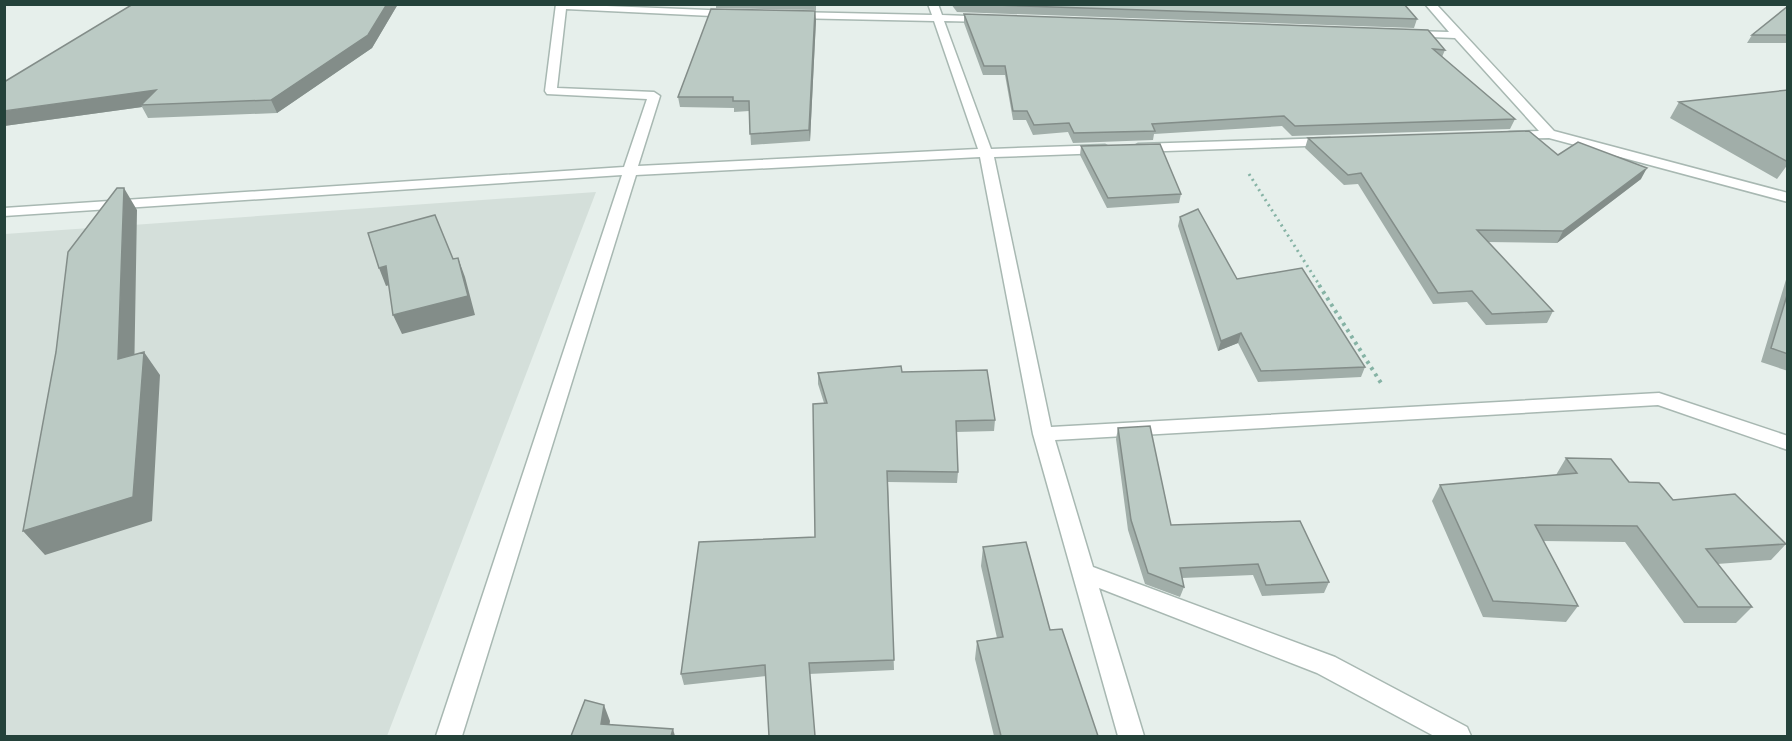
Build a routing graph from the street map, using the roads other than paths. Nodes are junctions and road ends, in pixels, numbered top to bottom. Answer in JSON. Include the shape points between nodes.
{"nodes":[{"id":1,"x":1430,"y":4,"type":"edge"},
{"id":2,"x":561,"y":5,"type":"edge"},
{"id":3,"x":935,"y":11,"type":"edge"},
{"id":4,"x":745,"y":14,"type":"edge"},
{"id":5,"x":781,"y":15,"type":"edge"},
{"id":6,"x":996,"y":19,"type":"edge"},
{"id":7,"x":1399,"y":33,"type":"edge"},
{"id":8,"x":1458,"y":35,"type":"junction"},
{"id":9,"x":1549,"y":134,"type":"junction"},
{"id":10,"x":1490,"y":136,"type":"edge"},
{"id":11,"x":1349,"y":141,"type":"edge"},
{"id":12,"x":986,"y":152,"type":"junction"},
{"id":13,"x":631,"y":171,"type":"junction"},
{"id":14,"x":1788,"y":198,"type":"edge"},
{"id":15,"x":4,"y":212,"type":"edge"},
{"id":16,"x":1043,"y":434,"type":"junction"},
{"id":17,"x":1788,"y":443,"type":"edge"},
{"id":18,"x":1084,"y":573,"type":"junction"},
{"id":19,"x":449,"y":736,"type":"edge"},
{"id":20,"x":1131,"y":736,"type":"edge"},
{"id":21,"x":1458,"y":736,"type":"edge"}],
"edges":[{"from":1,"to":8,"type":"street"},
{"from":2,"to":4,"type":"street"},
{"from":2,"to":13,"type":"street","via":[[551,91],[654,96]]},
{"from":3,"to":5,"type":"street"},
{"from":3,"to":6,"type":"street"},
{"from":3,"to":12,"type":"street"},
{"from":7,"to":8,"type":"street"},
{"from":8,"to":9,"type":"street"},
{"from":9,"to":10,"type":"street"},
{"from":9,"to":14,"type":"street"},
{"from":11,"to":12,"type":"street"},
{"from":12,"to":13,"type":"street"},
{"from":12,"to":16,"type":"street"},
{"from":13,"to":15,"type":"street"},
{"from":13,"to":19,"type":"street"},
{"from":16,"to":17,"type":"street","via":[[1659,399]]},
{"from":16,"to":18,"type":"street"},
{"from":18,"to":20,"type":"street"},
{"from":18,"to":21,"type":"street","via":[[1326,665]]}]}
